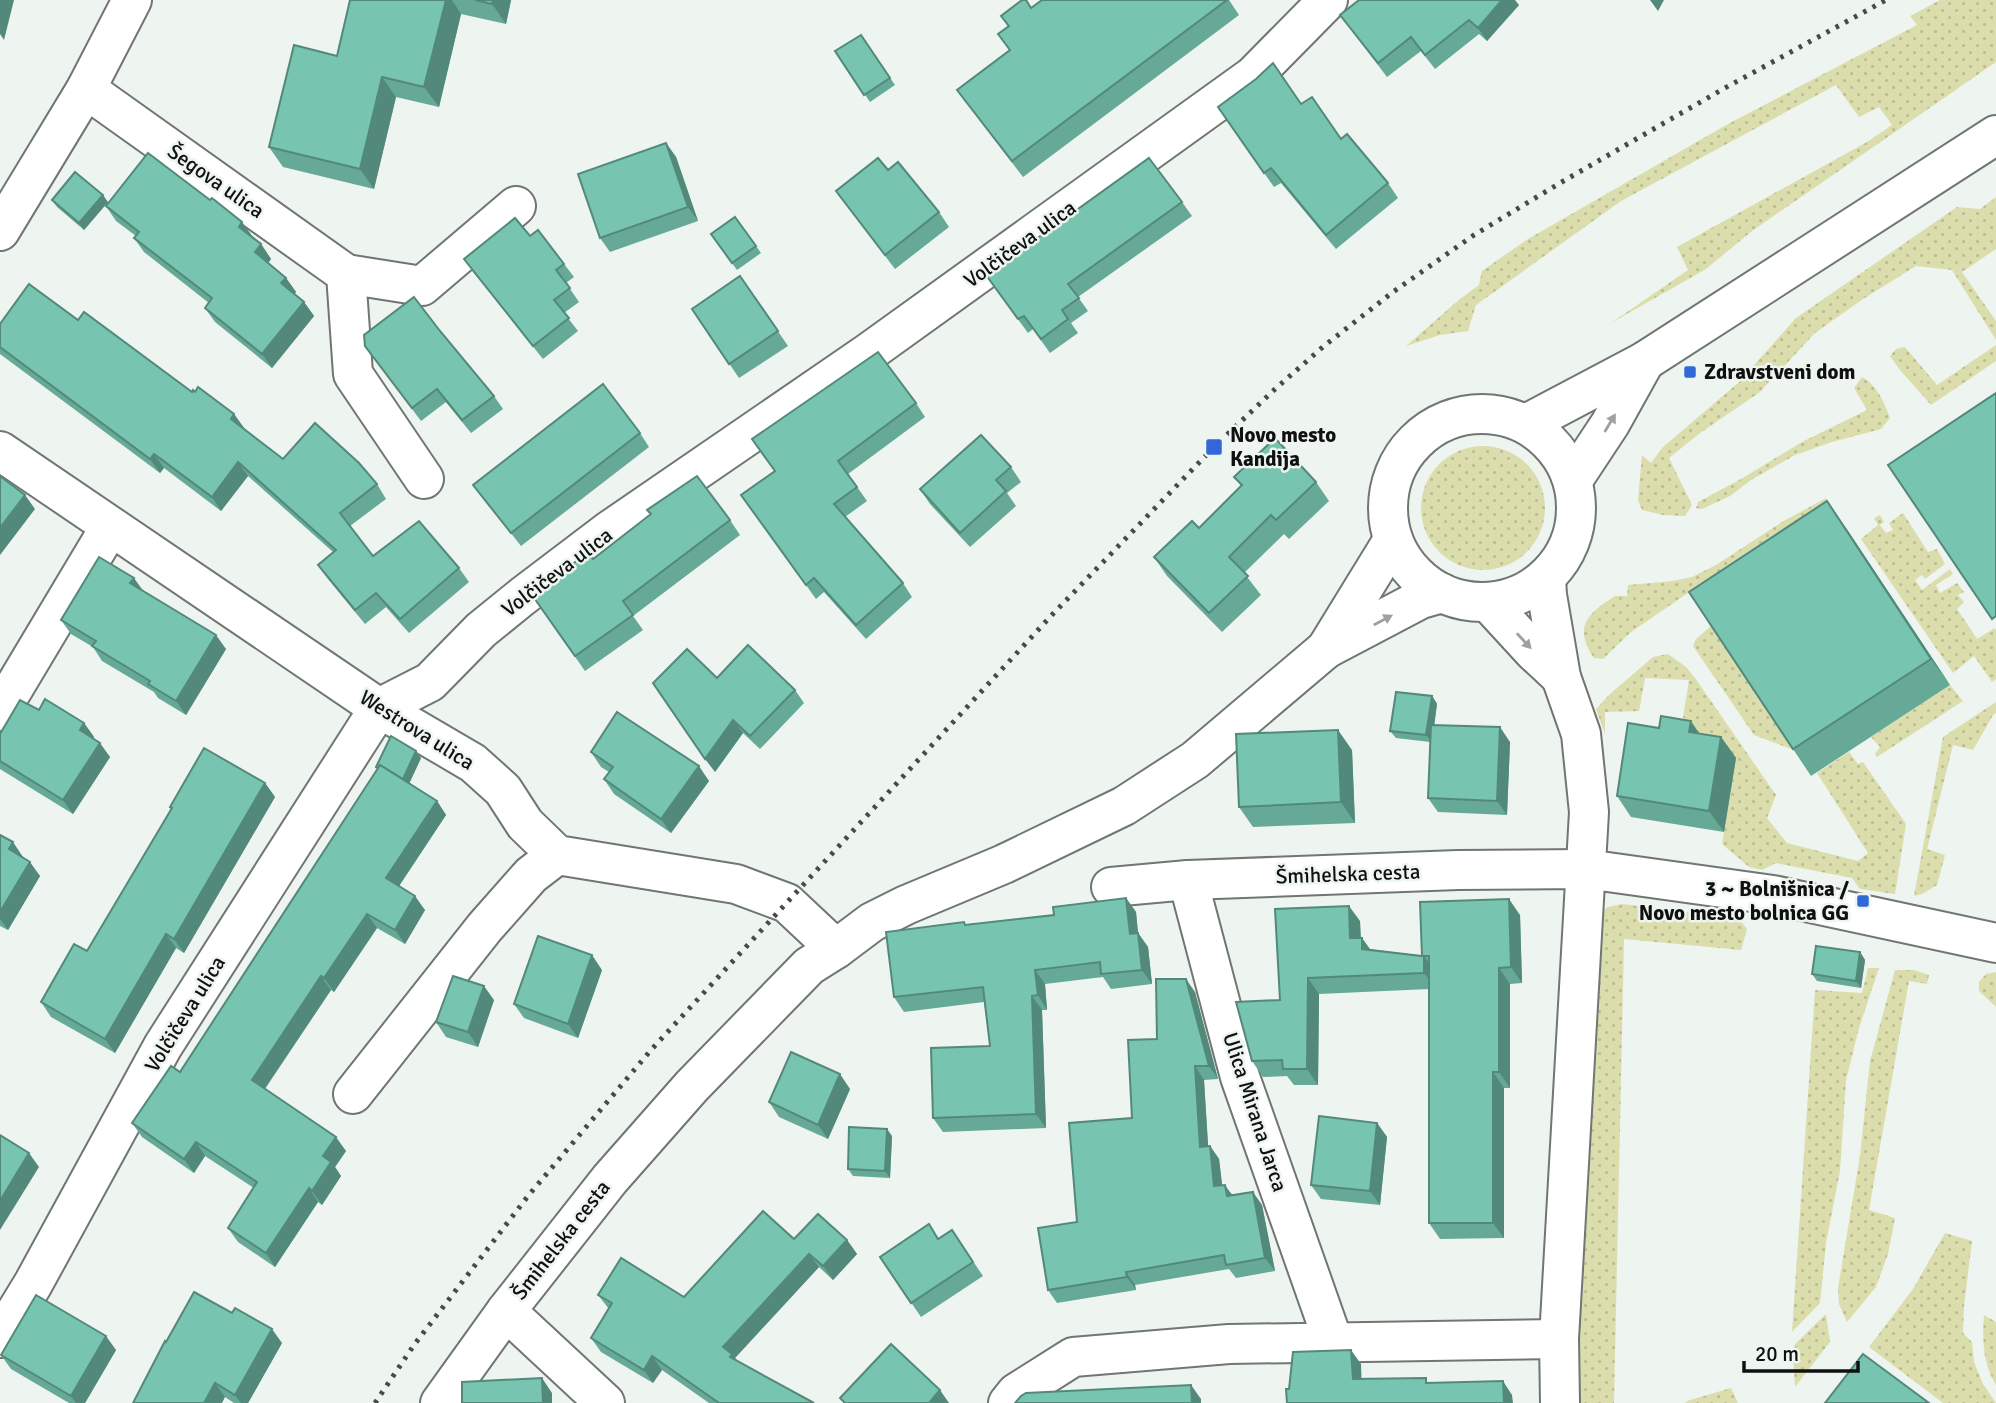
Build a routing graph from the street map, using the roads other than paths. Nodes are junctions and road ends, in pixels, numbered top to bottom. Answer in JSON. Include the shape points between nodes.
{"nodes":[{"id":1,"x":132,"y":0,"type":"edge"},
{"id":2,"x":1328,"y":0,"type":"edge"},
{"id":3,"x":86,"y":89,"type":"junction"},
{"id":4,"x":1996,"y":135,"type":"edge"},
{"id":5,"x":516,"y":206,"type":"dead end"},
{"id":6,"x":0,"y":231,"type":"edge"},
{"id":7,"x":346,"y":274,"type":"junction"},
{"id":8,"x":1645,"y":361,"type":"junction"},
{"id":9,"x":1526,"y":424,"type":"junction"},
{"id":10,"x":0,"y":451,"type":"edge"},
{"id":11,"x":424,"y":479,"type":"dead end"},
{"id":12,"x":1573,"y":480,"type":"junction"},
{"id":13,"x":110,"y":527,"type":"junction"},
{"id":14,"x":1393,"y":540,"type":"junction"},
{"id":15,"x":1546,"y":578,"type":"junction"},
{"id":16,"x":1441,"y":593,"type":"junction"},
{"id":17,"x":1488,"y":602,"type":"junction"},
{"id":18,"x":1326,"y":649,"type":"junction"},
{"id":19,"x":1561,"y":677,"type":"junction"},
{"id":20,"x":379,"y":708,"type":"junction"},
{"id":21,"x":0,"y":711,"type":"edge"},
{"id":22,"x":557,"y":855,"type":"junction"},
{"id":23,"x":1586,"y":869,"type":"junction"},
{"id":24,"x":1188,"y":880,"type":"junction"},
{"id":25,"x":1111,"y":887,"type":"dead end"},
{"id":26,"x":1996,"y":943,"type":"edge"},
{"id":27,"x":836,"y":949,"type":"junction"},
{"id":28,"x":352,"y":1094,"type":"dead end"},
{"id":29,"x":506,"y":1311,"type":"junction"},
{"id":30,"x":0,"y":1338,"type":"edge"},
{"id":31,"x":1559,"y":1339,"type":"junction"},
{"id":32,"x":1333,"y":1341,"type":"junction"},
{"id":33,"x":440,"y":1403,"type":"edge"},
{"id":34,"x":605,"y":1403,"type":"edge"},
{"id":35,"x":1008,"y":1403,"type":"edge"},
{"id":36,"x":1560,"y":1403,"type":"edge"}],
"edges":[{"from":1,"to":3,"type":"street"},
{"from":2,"to":20,"type":"street","name":"Volčičeva ulica","via":[[1253,76],[868,353],[610,530],[481,630],[430,681]]},
{"from":3,"to":6,"type":"street"},
{"from":3,"to":7,"type":"street","name":"Šegova ulica"},
{"from":4,"to":8,"type":"street"},
{"from":5,"to":7,"type":"street","name":"Šegova ulica","via":[[422,286]]},
{"from":7,"to":11,"type":"street","via":[[353,374]]},
{"from":8,"to":9,"type":"street"},
{"from":12,"to":8,"type":"street","one_way":true},
{"from":9,"to":12,"type":"street","via":[[1550,442]]},
{"from":9,"to":14,"type":"street","via":[[1485,413],[1458,416],[1433,426],[1413,443],[1389,490]]},
{"from":10,"to":13,"type":"street","name":"Westrova ulica"},
{"from":12,"to":15,"type":"street","via":[[1577,509],[1573,535]]},
{"from":13,"to":20,"type":"street","name":"Westrova ulica"},
{"from":13,"to":21,"type":"street"},
{"from":14,"to":16,"type":"street","via":[[1412,571]]},
{"from":14,"to":18,"type":"street"},
{"from":15,"to":17,"type":"street","via":[[1519,595]]},
{"from":15,"to":19,"type":"street"},
{"from":16,"to":17,"type":"street","via":[[1464,601]]},
{"from":18,"to":16,"type":"street","one_way":true},
{"from":17,"to":19,"type":"street","one_way":true},
{"from":18,"to":27,"type":"street","name":"Šmihelska cesta","via":[[1195,760],[1124,806],[906,905],[872,922]]},
{"from":19,"to":23,"type":"street","via":[[1581,734],[1589,812]]},
{"from":20,"to":22,"type":"street","name":"Westrova ulica","via":[[473,763],[503,790],[524,824]]},
{"from":20,"to":30,"type":"street","name":"Volčičeva ulica","via":[[163,1046]]},
{"from":22,"to":27,"type":"street","via":[[736,884],[787,903]]},
{"from":22,"to":28,"type":"street","via":[[531,876],[485,927]]},
{"from":23,"to":24,"type":"street","name":"Šmihelska cesta"},
{"from":23,"to":26,"type":"street","name":"Šmihelska cesta","via":[[1773,895]]},
{"from":23,"to":31,"type":"street"},
{"from":24,"to":25,"type":"street","name":"Šmihelska cesta"},
{"from":24,"to":32,"type":"street","name":"Ulica Mirana Jarca","via":[[1240,1077]]},
{"from":27,"to":29,"type":"street","name":"Šmihelska cesta","via":[[809,966],[692,1086],[610,1179]]},
{"from":29,"to":33,"type":"street","name":"Šmihelska cesta"},
{"from":29,"to":34,"type":"street"},
{"from":31,"to":32,"type":"street"},
{"from":31,"to":36,"type":"street"},
{"from":32,"to":35,"type":"street","via":[[1073,1357],[1016,1393]]}]}
